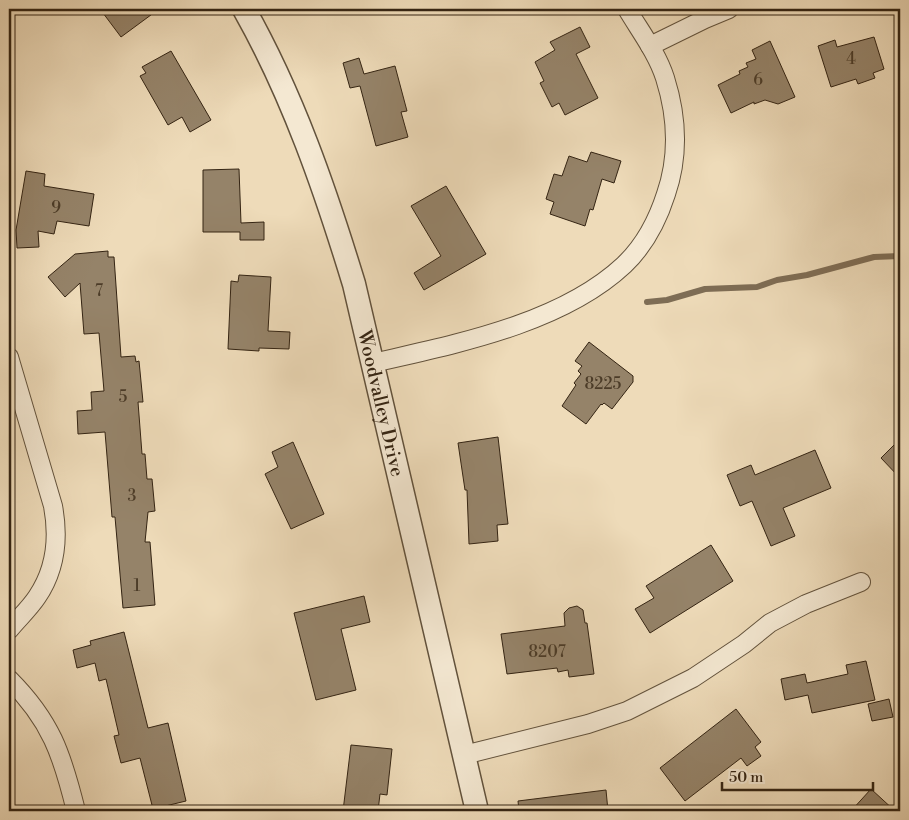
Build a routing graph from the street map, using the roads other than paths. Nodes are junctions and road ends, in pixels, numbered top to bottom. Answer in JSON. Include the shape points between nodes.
{"nodes":[{"id":1,"x":244,"y":9,"type":"edge"},
{"id":2,"x":627,"y":9,"type":"edge"},
{"id":3,"x":728,"y":9,"type":"edge"},
{"id":4,"x":650,"y":46,"type":"junction"},
{"id":5,"x":9,"y":357,"type":"edge"},
{"id":6,"x":373,"y":364,"type":"junction"},
{"id":7,"x":861,"y":582,"type":"dead end"},
{"id":8,"x":9,"y":630,"type":"edge"},
{"id":9,"x":9,"y":679,"type":"edge"},
{"id":10,"x":464,"y":754,"type":"junction"},
{"id":11,"x":76,"y":811,"type":"edge"},
{"id":12,"x":477,"y":811,"type":"edge"}],
"edges":[{"from":1,"to":6,"type":"street","name":"Woodvalley Drive","via":[[306,140],[351,275]]},
{"from":2,"to":4,"type":"street"},
{"from":3,"to":4,"type":"street"},
{"from":4,"to":6,"type":"street","via":[[665,77],[675,132],[675,154],[661,210],[647,236],[625,264],[597,286],[561,307],[514,326],[480,338]]},
{"from":5,"to":8,"type":"street","via":[[53,506],[56,539],[46,581],[37,598]]},
{"from":6,"to":10,"type":"street","name":"Woodvalley Drive"},
{"from":7,"to":10,"type":"street","via":[[806,604],[770,623],[693,678],[627,711],[588,724]]},
{"from":9,"to":11,"type":"street","via":[[33,705],[59,749]]},
{"from":10,"to":12,"type":"street","name":"Woodvalley Drive"}]}
